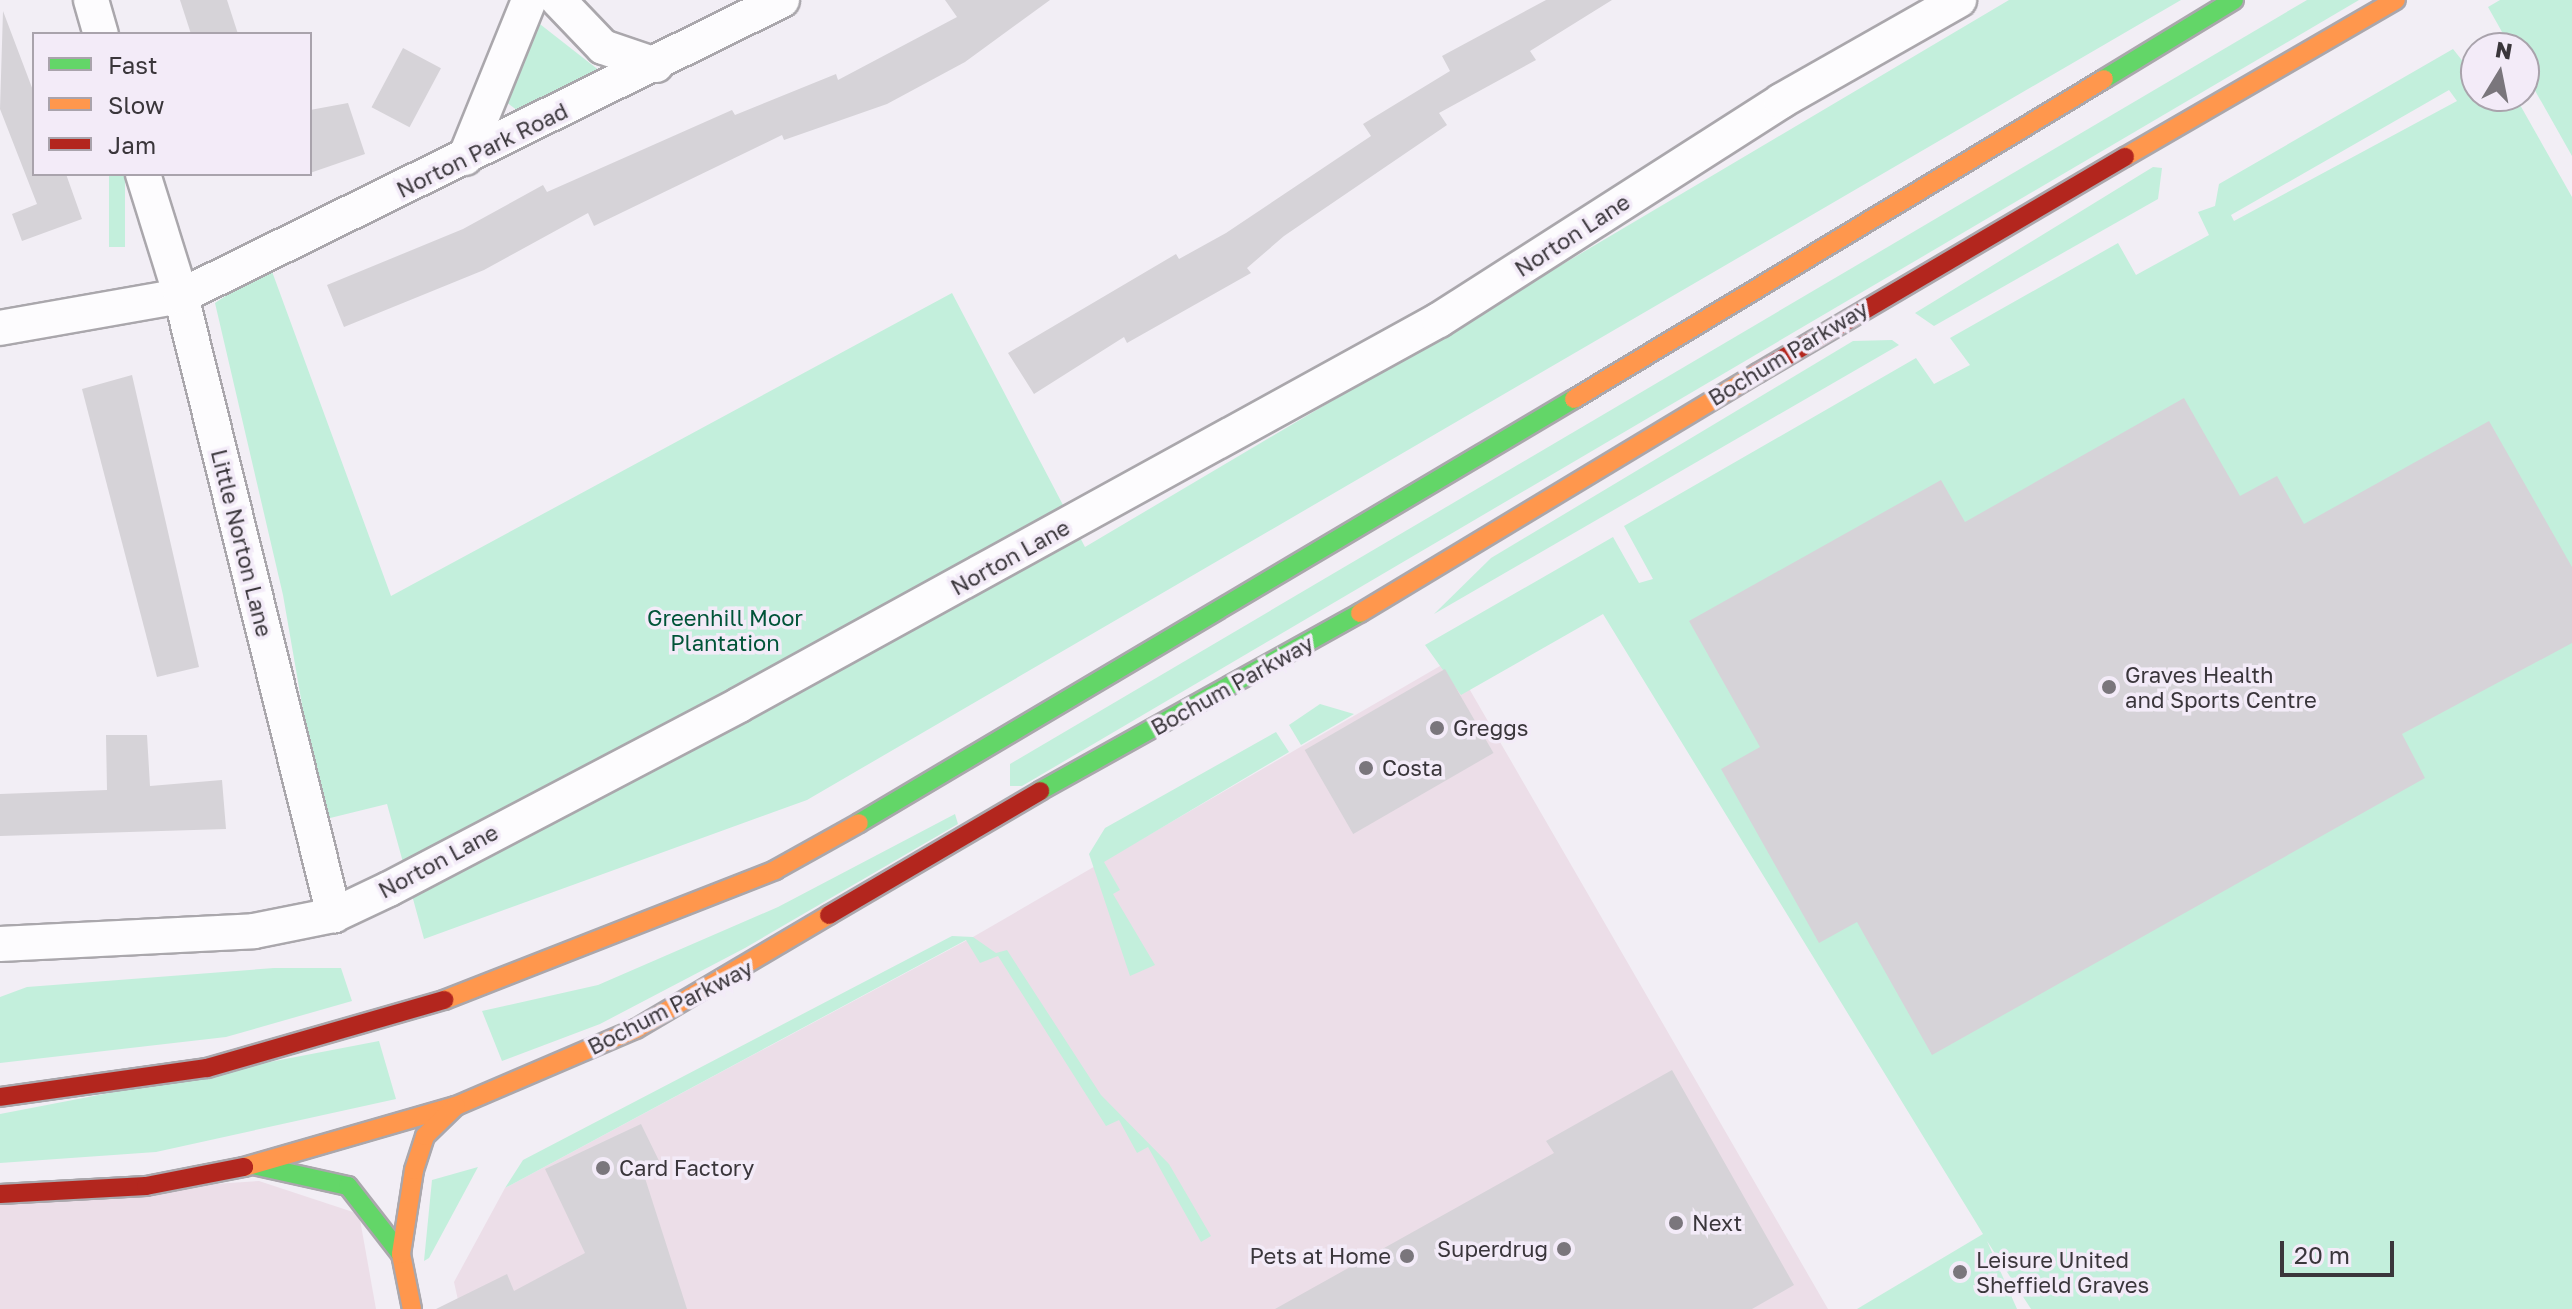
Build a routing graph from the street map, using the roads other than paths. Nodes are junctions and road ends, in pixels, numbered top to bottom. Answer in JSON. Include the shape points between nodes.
{"nodes":[{"id":1,"x":91,"y":0,"type":"edge"},
{"id":2,"x":529,"y":0,"type":"edge"},
{"id":3,"x":558,"y":0,"type":"edge"},
{"id":4,"x":782,"y":0,"type":"edge"},
{"id":5,"x":1959,"y":0,"type":"edge"},
{"id":6,"x":2234,"y":0,"type":"edge"},
{"id":7,"x":2396,"y":0,"type":"edge"},
{"id":8,"x":100,"y":32,"type":"edge"},
{"id":9,"x":656,"y":65,"type":"junction"},
{"id":10,"x":465,"y":158,"type":"junction"},
{"id":11,"x":144,"y":176,"type":"edge"},
{"id":12,"x":181,"y":296,"type":"junction"},
{"id":13,"x":0,"y":328,"type":"edge"},
{"id":14,"x":334,"y":915,"type":"junction"},
{"id":15,"x":0,"y":944,"type":"edge"},
{"id":16,"x":0,"y":1097,"type":"edge"},
{"id":17,"x":456,"y":1106,"type":"junction"},
{"id":18,"x":253,"y":1165,"type":"junction"},
{"id":19,"x":0,"y":1194,"type":"edge"},
{"id":20,"x":401,"y":1254,"type":"junction"},
{"id":21,"x":412,"y":1309,"type":"edge"}],
"edges":[{"from":1,"to":8,"type":"street"},
{"from":2,"to":10,"type":"street"},
{"from":3,"to":9,"type":"street","via":[[603,47]]},
{"from":4,"to":9,"type":"street","name":"Norton Park Road"},
{"from":5,"to":14,"type":"street","name":"Norton Lane","via":[[1781,101],[1439,320],[739,705]]},
{"from":6,"to":16,"type":"main road","via":[[1044,719],[775,870],[541,966],[371,1025],[207,1068]]},
{"from":7,"to":17,"type":"main road","name":"Bochum Parkway","via":[[1919,275],[1398,592],[969,832],[753,966],[636,1029]]},
{"from":9,"to":10,"type":"street","name":"Norton Park Road"},
{"from":10,"to":12,"type":"street","name":"Norton Park Road"},
{"from":11,"to":12,"type":"street","name":"Little Norton Lane"},
{"from":12,"to":13,"type":"street","name":"Norton Park Road"},
{"from":12,"to":14,"type":"street","name":"Little Norton Lane"},
{"from":14,"to":15,"type":"street","name":"Norton Lane","via":[[254,931]]},
{"from":17,"to":18,"type":"main road","name":"Bochum Parkway"},
{"from":17,"to":20,"type":"main road","via":[[425,1136]]},
{"from":18,"to":19,"type":"main road","name":"Bochum Parkway","via":[[146,1186]]},
{"from":18,"to":20,"type":"main road","via":[[348,1186]]},
{"from":20,"to":21,"type":"main road"}]}
